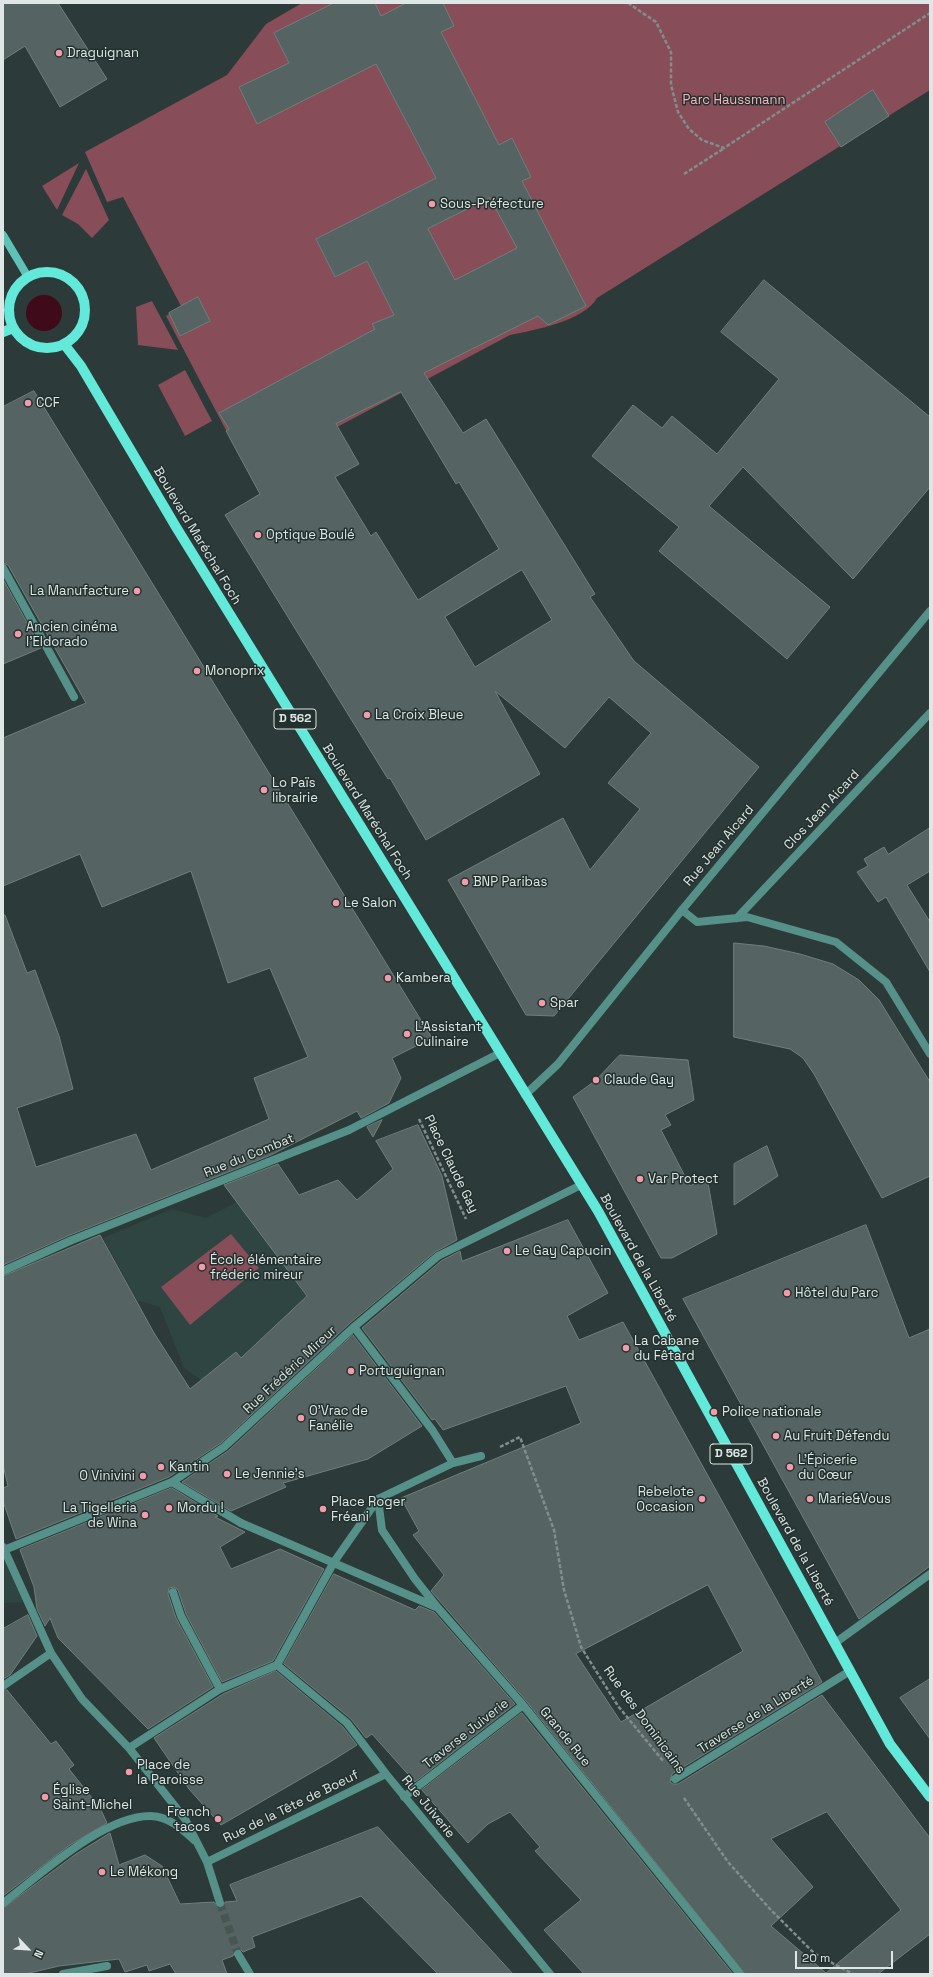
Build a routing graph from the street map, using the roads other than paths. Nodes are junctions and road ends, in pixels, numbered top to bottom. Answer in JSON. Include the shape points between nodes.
{"nodes":[{"id":1,"x":3,"y":235,"type":"edge"},
{"id":2,"x":28,"y":277,"type":"junction"},
{"id":3,"x":13,"y":328,"type":"junction"},
{"id":4,"x":3,"y":332,"type":"edge"},
{"id":5,"x":64,"y":344,"type":"junction"},
{"id":6,"x":3,"y":568,"type":"edge"},
{"id":7,"x":930,"y":611,"type":"edge"},
{"id":8,"x":74,"y":697,"type":"dead end"},
{"id":9,"x":928,"y":716,"type":"edge"},
{"id":10,"x":930,"y":726,"type":"edge"},
{"id":11,"x":682,"y":910,"type":"junction"},
{"id":12,"x":737,"y":918,"type":"junction"},
{"id":13,"x":500,"y":1053,"type":"junction"},
{"id":14,"x":930,"y":1054,"type":"edge"},
{"id":15,"x":525,"y":1095,"type":"junction"},
{"id":16,"x":534,"y":1110,"type":"joint"},
{"id":17,"x":581,"y":1185,"type":"junction"},
{"id":18,"x":3,"y":1271,"type":"edge"},
{"id":19,"x":354,"y":1327,"type":"junction"},
{"id":20,"x":481,"y":1456,"type":"road end"},
{"id":21,"x":454,"y":1463,"type":"junction"},
{"id":22,"x":172,"y":1482,"type":"junction"},
{"id":23,"x":378,"y":1499,"type":"junction"},
{"id":24,"x":3,"y":1549,"type":"edge"},
{"id":25,"x":334,"y":1562,"type":"junction"},
{"id":26,"x":930,"y":1574,"type":"edge"},
{"id":27,"x":173,"y":1592,"type":"dead end"},
{"id":28,"x":438,"y":1608,"type":"junction"},
{"id":29,"x":836,"y":1643,"type":"junction"},
{"id":30,"x":52,"y":1653,"type":"junction"},
{"id":31,"x":277,"y":1665,"type":"junction"},
{"id":32,"x":850,"y":1671,"type":"junction"},
{"id":33,"x":3,"y":1686,"type":"edge"},
{"id":34,"x":220,"y":1689,"type":"junction"},
{"id":35,"x":523,"y":1705,"type":"junction"},
{"id":36,"x":129,"y":1748,"type":"junction"},
{"id":37,"x":386,"y":1774,"type":"junction"},
{"id":38,"x":675,"y":1779,"type":"road end"},
{"id":39,"x":930,"y":1796,"type":"edge"},
{"id":40,"x":404,"y":1797,"type":"junction"},
{"id":41,"x":198,"y":1843,"type":"junction"},
{"id":42,"x":207,"y":1862,"type":"junction"},
{"id":43,"x":3,"y":1903,"type":"edge"},
{"id":44,"x":220,"y":1903,"type":"tunnel mouth"},
{"id":45,"x":238,"y":1954,"type":"tunnel mouth"},
{"id":46,"x":107,"y":1966,"type":"dead end"},
{"id":47,"x":63,"y":1974,"type":"edge"},
{"id":48,"x":250,"y":1974,"type":"edge"},
{"id":49,"x":550,"y":1974,"type":"edge"},
{"id":50,"x":740,"y":1974,"type":"edge"}],
"edges":[{"from":1,"to":2,"type":"main road"},
{"from":2,"to":3,"type":"main road","via":[[17,286],[10,299],[9,314]]},
{"from":2,"to":5,"type":"main road","via":[[42,272],[58,273],[71,280],[80,292],[84,306],[83,321],[76,334]]},
{"from":3,"to":4,"type":"main road"},
{"from":3,"to":5,"type":"main road","via":[[20,337],[41,348],[53,348]]},
{"from":5,"to":13,"type":"main road","name":"Boulevard Maréchal Foch","number":"D 562","via":[[81,366],[176,527]]},
{"from":6,"to":8,"type":"street"},
{"from":7,"to":11,"type":"street","name":"Rue Jean Aicard"},
{"from":9,"to":10,"type":"street","name":"Clos Jean Aicard"},
{"from":9,"to":12,"type":"street","name":"Clos Jean Aicard"},
{"from":11,"to":12,"type":"street","via":[[697,922]]},
{"from":11,"to":15,"type":"street","name":"Rue Jean Aicard","via":[[558,1064]]},
{"from":12,"to":14,"type":"street","via":[[747,917],[836,942],[886,982]]},
{"from":13,"to":15,"type":"main road","name":"Boulevard Maréchal Foch","number":"D 562"},
{"from":13,"to":18,"type":"street","name":"Rue du Combat","via":[[349,1130],[72,1240]]},
{"from":15,"to":16,"type":"main road","name":"Boulevard Maréchal Foch","number":"D 562"},
{"from":16,"to":17,"type":"main road","name":"Boulevard de la Liberté","number":"D 562"},
{"from":17,"to":19,"type":"street","name":"Rue Frédéric Mireur","via":[[438,1256]]},
{"from":17,"to":29,"type":"main road","name":"Boulevard de la Liberté","number":"D 562","via":[[602,1218]]},
{"from":19,"to":21,"type":"street","via":[[433,1431]]},
{"from":19,"to":22,"type":"street","name":"Rue Frédéric Mireur","via":[[224,1448]]},
{"from":20,"to":21,"type":"street"},
{"from":21,"to":23,"type":"street"},
{"from":22,"to":24,"type":"street","name":"Rue Frédéric Mireur"},
{"from":22,"to":25,"type":"street","via":[[241,1522]]},
{"from":23,"to":25,"type":"street"},
{"from":23,"to":28,"type":"street","via":[[382,1530]]},
{"from":24,"to":30,"type":"street"},
{"from":25,"to":28,"type":"street","name":"Grande Rue"},
{"from":25,"to":31,"type":"street"},
{"from":26,"to":29,"type":"street"},
{"from":27,"to":34,"type":"street","via":[[181,1616]]},
{"from":28,"to":35,"type":"street","name":"Grande Rue"},
{"from":29,"to":32,"type":"main road","name":"Boulevard de la Liberté","number":"D 562"},
{"from":30,"to":33,"type":"street"},
{"from":30,"to":36,"type":"street","via":[[82,1699]]},
{"from":31,"to":34,"type":"street"},
{"from":31,"to":37,"type":"street","name":"Rue Juiverie","via":[[347,1723]]},
{"from":32,"to":38,"type":"street","name":"Traverse de la Liberté"},
{"from":32,"to":39,"type":"main road","name":"Boulevard de la Liberté","number":"D 562","via":[[890,1744]]},
{"from":34,"to":36,"type":"street"},
{"from":35,"to":40,"type":"street","name":"Traverse Juiverie"},
{"from":35,"to":50,"type":"street","name":"Grande Rue"},
{"from":36,"to":41,"type":"street","via":[[185,1819]]},
{"from":37,"to":40,"type":"street","name":"Rue Juiverie"},
{"from":37,"to":42,"type":"street","name":"Rue de la Tête de Boeuf"},
{"from":40,"to":49,"type":"street","name":"Rue Juiverie"},
{"from":41,"to":42,"type":"street"},
{"from":41,"to":43,"type":"street","via":[[175,1823],[151,1816],[128,1819],[86,1841]]},
{"from":42,"to":44,"type":"street"},
{"from":45,"to":48,"type":"street"},
{"from":46,"to":47,"type":"street"}]}
